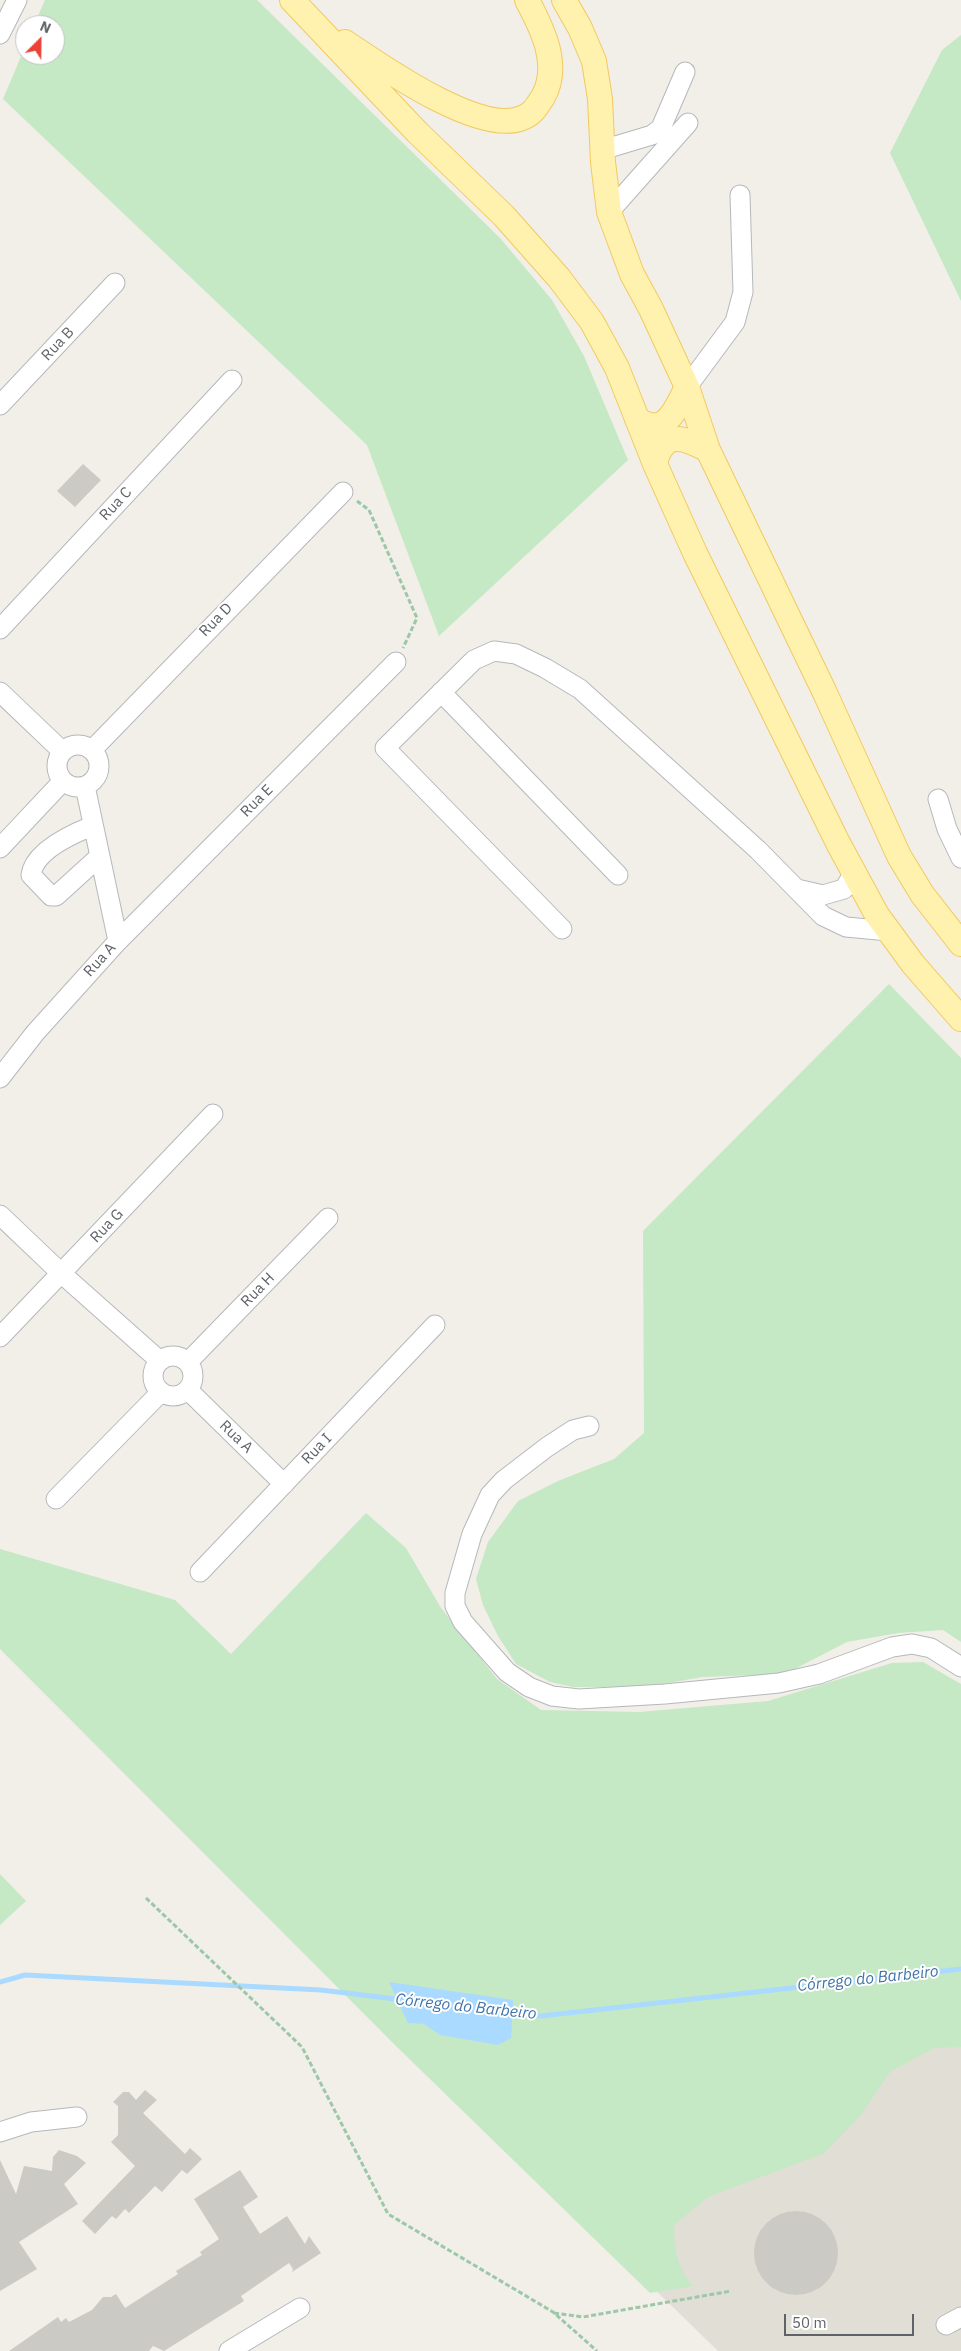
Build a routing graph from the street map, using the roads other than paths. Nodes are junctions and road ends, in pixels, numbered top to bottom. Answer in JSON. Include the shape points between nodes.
{"nodes":[{"id":1,"x":17,"y":0,"type":"edge"},
{"id":2,"x":292,"y":0,"type":"edge"},
{"id":3,"x":527,"y":0,"type":"edge"},
{"id":4,"x":564,"y":0,"type":"edge"},
{"id":5,"x":308,"y":18,"type":"junction"},
{"id":6,"x":0,"y":34,"type":"edge"},
{"id":7,"x":685,"y":72,"type":"dead end"},
{"id":8,"x":688,"y":123,"type":"dead end"},
{"id":9,"x":602,"y":150,"type":"junction"},
{"id":10,"x":740,"y":195,"type":"dead end"},
{"id":11,"x":608,"y":212,"type":"junction"},
{"id":12,"x":116,"y":283,"type":"dead end"},
{"id":13,"x":232,"y":380,"type":"dead end"},
{"id":14,"x":687,"y":387,"type":"junction"},
{"id":15,"x":0,"y":405,"type":"edge"},
{"id":16,"x":637,"y":419,"type":"junction"},
{"id":17,"x":708,"y":450,"type":"junction"},
{"id":18,"x":655,"y":464,"type":"junction"},
{"id":19,"x":343,"y":492,"type":"road end"},
{"id":20,"x":0,"y":629,"type":"edge"},
{"id":21,"x":396,"y":662,"type":"road end"},
{"id":22,"x":0,"y":692,"type":"edge"},
{"id":23,"x":441,"y":692,"type":"junction"},
{"id":24,"x":92,"y":750,"type":"junction"},
{"id":25,"x":62,"y":751,"type":"junction"},
{"id":26,"x":62,"y":782,"type":"junction"},
{"id":27,"x":85,"y":786,"type":"junction"},
{"id":28,"x":938,"y":799,"type":"dead end"},
{"id":29,"x":92,"y":826,"type":"junction"},
{"id":30,"x":0,"y":848,"type":"edge"},
{"id":31,"x":99,"y":857,"type":"junction"},
{"id":32,"x":961,"y":858,"type":"edge"},
{"id":33,"x":854,"y":873,"type":"junction"},
{"id":34,"x":618,"y":875,"type":"dead end"},
{"id":35,"x":797,"y":889,"type":"junction"},
{"id":36,"x":562,"y":929,"type":"dead end"},
{"id":37,"x":889,"y":931,"type":"junction"},
{"id":38,"x":118,"y":940,"type":"junction"},
{"id":39,"x":961,"y":944,"type":"edge"},
{"id":40,"x":961,"y":1019,"type":"edge"},
{"id":41,"x":0,"y":1078,"type":"edge"},
{"id":42,"x":213,"y":1114,"type":"dead end"},
{"id":43,"x":0,"y":1215,"type":"edge"},
{"id":44,"x":328,"y":1218,"type":"dead end"},
{"id":45,"x":62,"y":1274,"type":"junction"},
{"id":46,"x":435,"y":1325,"type":"dead end"},
{"id":47,"x":0,"y":1337,"type":"edge"},
{"id":48,"x":160,"y":1361,"type":"junction"},
{"id":49,"x":188,"y":1362,"type":"junction"},
{"id":50,"x":188,"y":1390,"type":"junction"},
{"id":51,"x":161,"y":1392,"type":"junction"},
{"id":52,"x":589,"y":1426,"type":"dead end"},
{"id":53,"x":284,"y":1484,"type":"junction"},
{"id":54,"x":56,"y":1499,"type":"dead end"},
{"id":55,"x":200,"y":1572,"type":"dead end"},
{"id":56,"x":961,"y":1667,"type":"edge"},
{"id":57,"x":77,"y":2117,"type":"dead end"},
{"id":58,"x":0,"y":2132,"type":"edge"},
{"id":59,"x":300,"y":2308,"type":"dead end"},
{"id":60,"x":230,"y":2351,"type":"edge"}],
"edges":[{"from":1,"to":6,"type":"street"},
{"from":2,"to":5,"type":"main road"},
{"from":3,"to":5,"type":"main road","via":[[544,32],[549,73],[546,90],[535,110],[510,122],[442,103]]},
{"from":4,"to":9,"type":"main road","via":[[594,61],[600,99]]},
{"from":5,"to":16,"type":"main road","via":[[417,132],[504,216],[559,278],[592,322],[617,368]]},
{"from":7,"to":9,"type":"street","via":[[661,128],[652,135]]},
{"from":8,"to":11,"type":"street"},
{"from":9,"to":11,"type":"main road"},
{"from":10,"to":14,"type":"street","via":[[743,292],[735,322]]},
{"from":11,"to":14,"type":"main road","via":[[632,274]]},
{"from":12,"to":15,"type":"street","name":"Rua B"},
{"from":13,"to":20,"type":"street","name":"Rua C"},
{"from":14,"to":16,"type":"main road","via":[[665,422],[654,427]]},
{"from":14,"to":17,"type":"main road"},
{"from":16,"to":18,"type":"main road"},
{"from":17,"to":18,"type":"main road","via":[[678,438],[666,441],[658,450]]},
{"from":17,"to":39,"type":"main road","via":[[899,856],[922,894]]},
{"from":18,"to":33,"type":"main road","via":[[736,637]]},
{"from":19,"to":24,"type":"street","name":"Rua D"},
{"from":21,"to":38,"type":"street","name":"Rua E"},
{"from":22,"to":25,"type":"street"},
{"from":23,"to":34,"type":"street"},
{"from":23,"to":35,"type":"street","via":[[474,660],[494,651],[516,654],[545,668],[580,689]]},
{"from":23,"to":36,"type":"street","via":[[385,748]]},
{"from":24,"to":25,"type":"street","via":[[74,745]]},
{"from":24,"to":27,"type":"street","via":[[99,767],[95,779]]},
{"from":25,"to":26,"type":"street","via":[[56,766]]},
{"from":26,"to":27,"type":"street","via":[[73,787]]},
{"from":26,"to":30,"type":"street"},
{"from":27,"to":29,"type":"street","name":"Rua A"},
{"from":28,"to":32,"type":"street"},
{"from":29,"to":31,"type":"street","name":"Rua A"},
{"from":29,"to":31,"type":"street","via":[[50,848],[35,863],[30,874],[51,896],[56,896]]},
{"from":31,"to":38,"type":"street","name":"Rua A"},
{"from":33,"to":35,"type":"street","via":[[844,889],[823,895]]},
{"from":33,"to":37,"type":"main road"},
{"from":35,"to":37,"type":"street","via":[[823,916],[846,927]]},
{"from":37,"to":40,"type":"main road","via":[[942,1000]]},
{"from":38,"to":41,"type":"street","name":"Rua A","via":[[35,1033]]},
{"from":42,"to":45,"type":"street","name":"Rua G"},
{"from":43,"to":45,"type":"street"},
{"from":44,"to":49,"type":"street","name":"Rua H"},
{"from":45,"to":47,"type":"street","name":"Rua G"},
{"from":45,"to":48,"type":"street"},
{"from":46,"to":53,"type":"street","name":"Rua I"},
{"from":48,"to":49,"type":"street","via":[[177,1356]]},
{"from":48,"to":51,"type":"street","via":[[153,1377]]},
{"from":49,"to":50,"type":"street","via":[[193,1379]]},
{"from":50,"to":51,"type":"street","via":[[178,1396]]},
{"from":50,"to":53,"type":"street","name":"Rua A"},
{"from":51,"to":54,"type":"street"},
{"from":52,"to":56,"type":"street","via":[[573,1430],[547,1447],[490,1495],[472,1534],[455,1593],[455,1606],[463,1622],[507,1672],[529,1687],[552,1696],[579,1699],[778,1683],[819,1674],[892,1647],[912,1644],[931,1648]]},
{"from":53,"to":55,"type":"street","name":"Rua I"},
{"from":57,"to":58,"type":"street","via":[[31,2122]]},
{"from":59,"to":60,"type":"street"}]}
